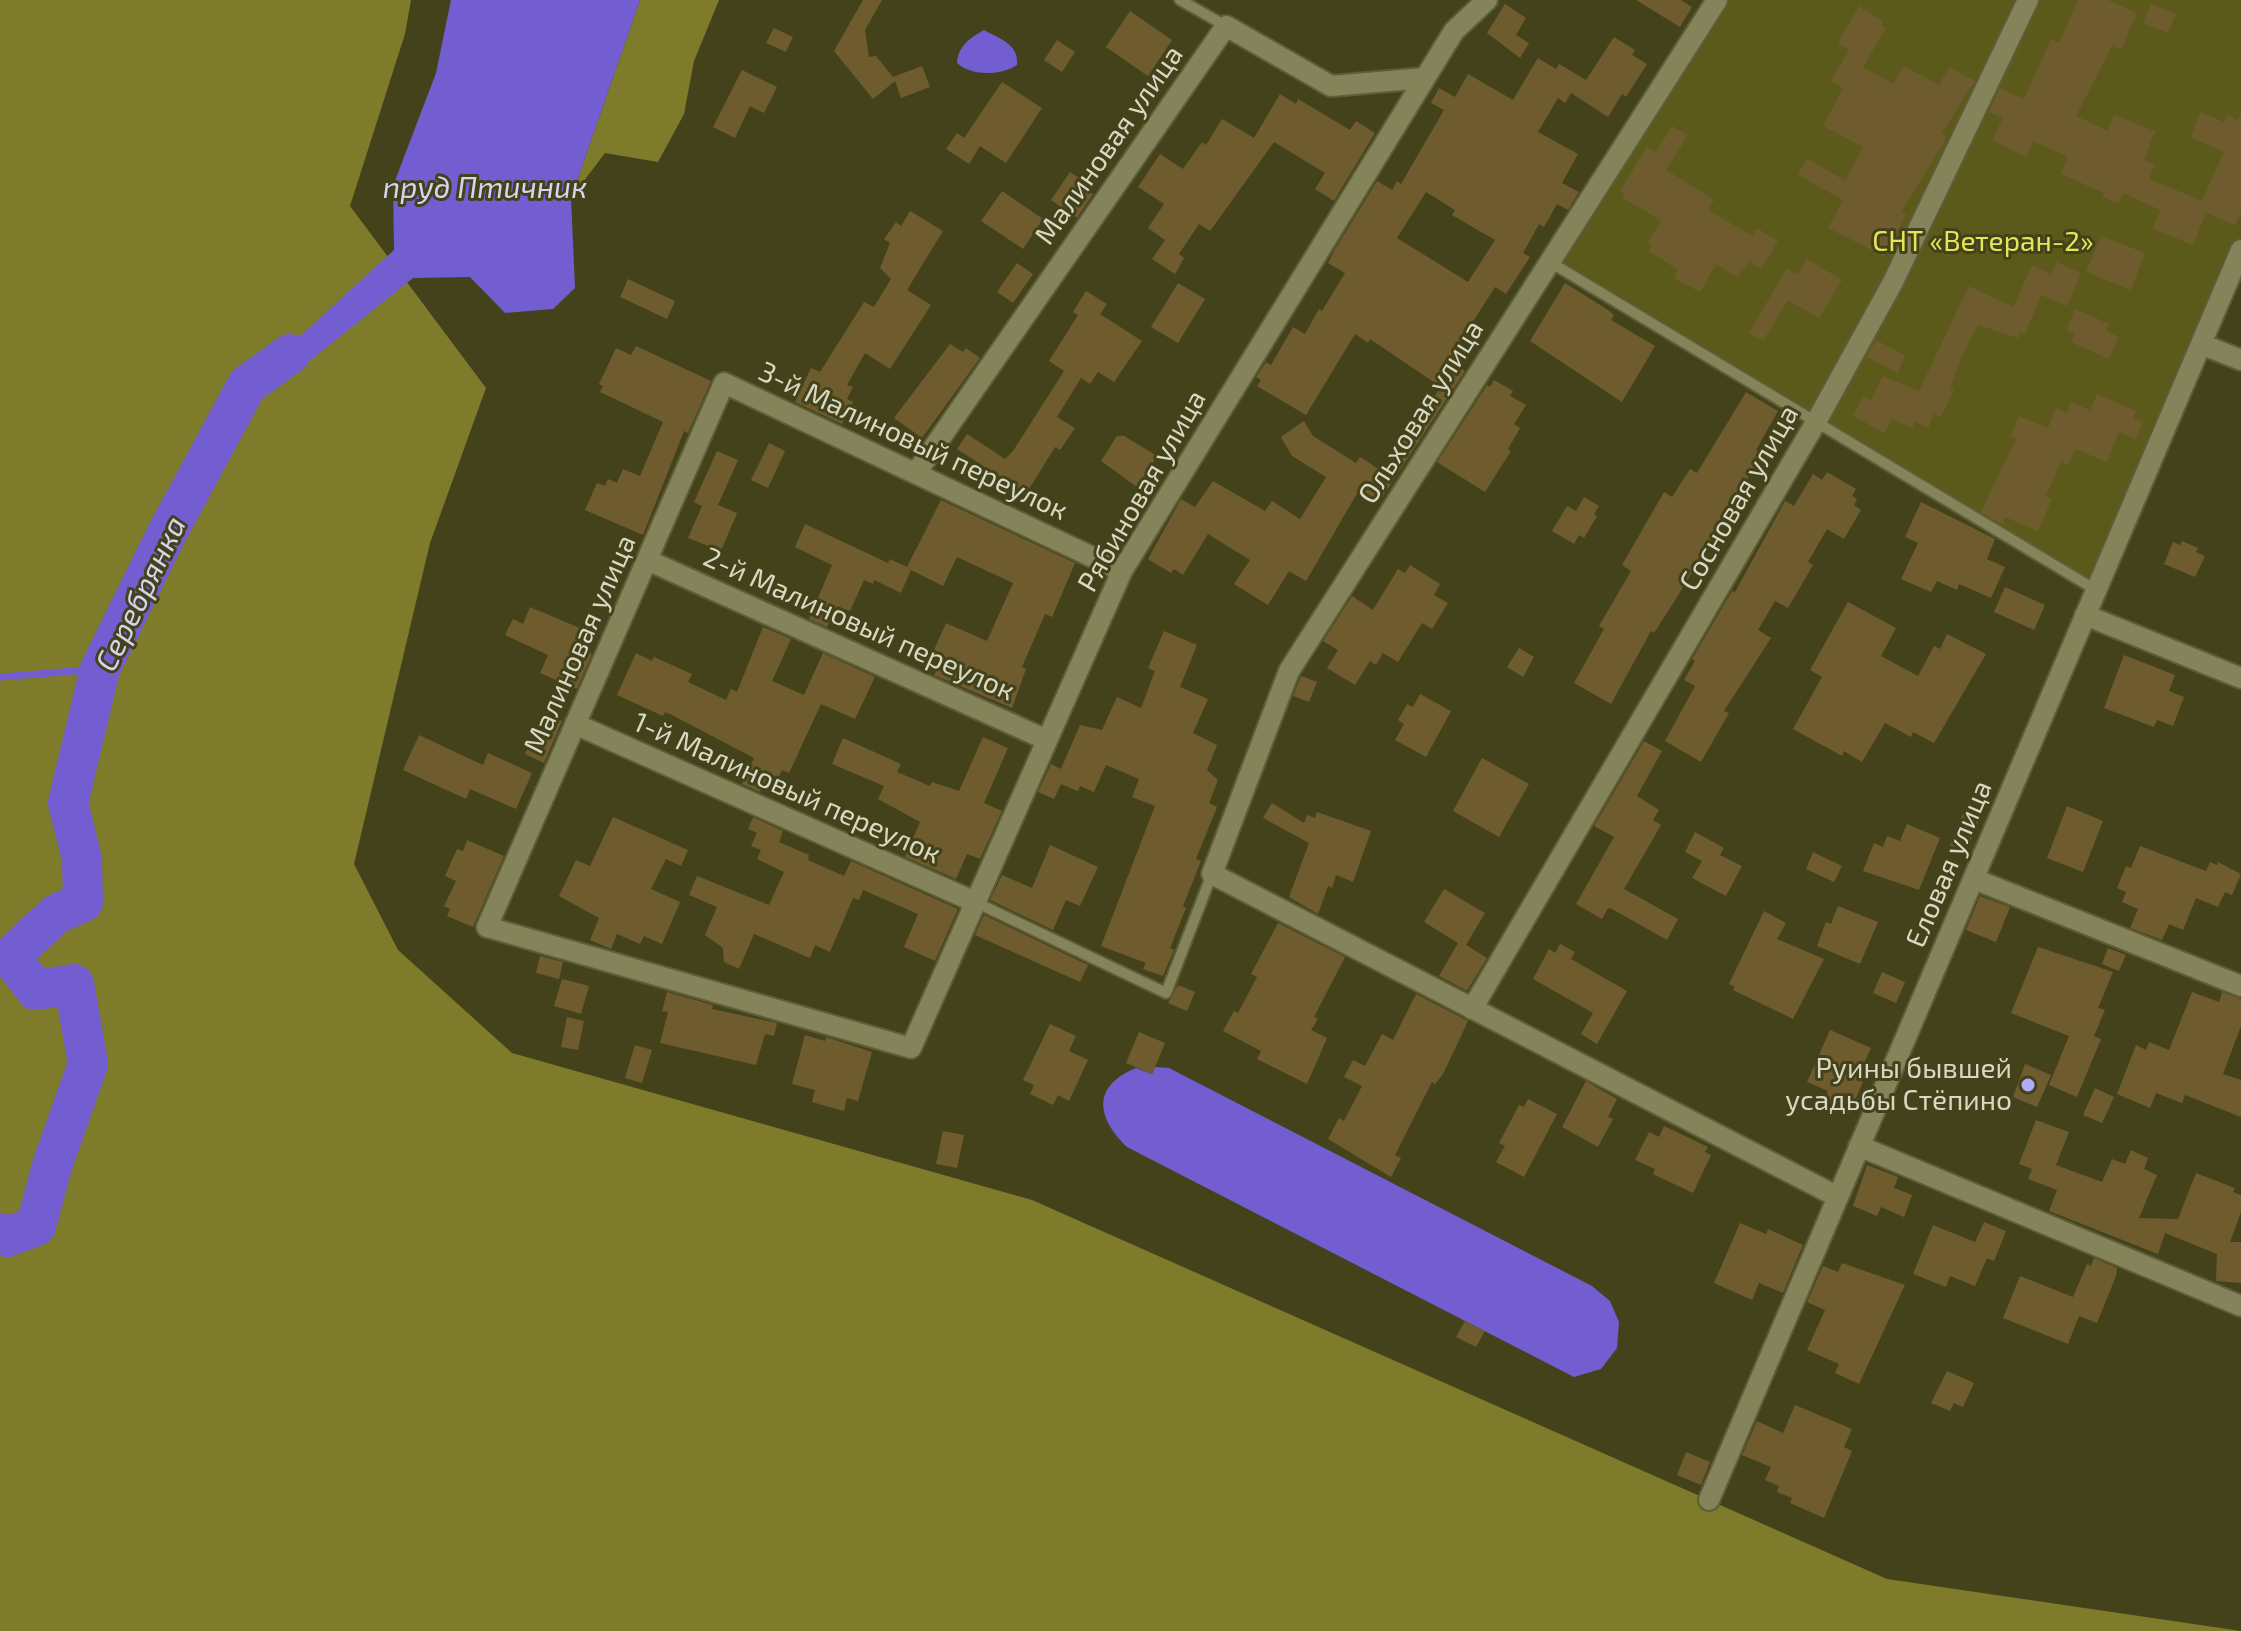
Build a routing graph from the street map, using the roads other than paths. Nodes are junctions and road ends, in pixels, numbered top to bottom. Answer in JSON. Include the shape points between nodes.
{"nodes":[{"id":1,"x":1180,"y":0,"type":"edge"},
{"id":2,"x":1487,"y":0,"type":"edge"},
{"id":3,"x":1717,"y":0,"type":"edge"},
{"id":4,"x":2028,"y":0,"type":"edge"},
{"id":5,"x":1226,"y":26,"type":"junction"},
{"id":6,"x":1425,"y":78,"type":"junction"},
{"id":7,"x":2241,"y":250,"type":"edge"},
{"id":8,"x":1550,"y":262,"type":"junction"},
{"id":9,"x":2201,"y":344,"type":"junction"},
{"id":10,"x":2241,"y":360,"type":"edge"},
{"id":11,"x":724,"y":383,"type":"joint"},
{"id":12,"x":1816,"y":422,"type":"junction"},
{"id":13,"x":916,"y":473,"type":"junction"},
{"id":14,"x":647,"y":560,"type":"junction"},
{"id":15,"x":1122,"y":571,"type":"junction"},
{"id":16,"x":2096,"y":590,"type":"junction"},
{"id":17,"x":2085,"y":615,"type":"junction"},
{"id":18,"x":2241,"y":678,"type":"edge"},
{"id":19,"x":575,"y":724,"type":"junction"},
{"id":20,"x":1047,"y":740,"type":"junction"},
{"id":21,"x":1212,"y":874,"type":"junction"},
{"id":22,"x":1974,"y":879,"type":"junction"},
{"id":23,"x":975,"y":902,"type":"junction"},
{"id":24,"x":2241,"y":986,"type":"edge"},
{"id":25,"x":1472,"y":1009,"type":"junction"},
{"id":26,"x":911,"y":1048,"type":"joint"},
{"id":27,"x":1859,"y":1146,"type":"junction"},
{"id":28,"x":1838,"y":1197,"type":"junction"},
{"id":29,"x":2241,"y":1306,"type":"edge"},
{"id":30,"x":1709,"y":1500,"type":"dead end"}],
"edges":[{"from":1,"to":5,"type":"lane"},
{"from":2,"to":6,"type":"street","name":"Рябиновая улица","via":[[1454,31]]},
{"from":3,"to":8,"type":"street","name":"Ольховая улица"},
{"from":4,"to":12,"type":"street","name":"Сосновая улица","via":[[1893,282]]},
{"from":5,"to":6,"type":"street","via":[[1331,86]]},
{"from":5,"to":13,"type":"street","name":"Малиновая улица"},
{"from":6,"to":15,"type":"street","name":"Рябиновая улица"},
{"from":7,"to":9,"type":"street","name":"Еловая улица"},
{"from":8,"to":12,"type":"lane"},
{"from":8,"to":21,"type":"street","name":"Ольховая улица","via":[[1289,671]]},
{"from":9,"to":10,"type":"street"},
{"from":9,"to":16,"type":"street","name":"Еловая улица"},
{"from":11,"to":13,"type":"street","name":"3-й Малиновый переулок"},
{"from":11,"to":14,"type":"street","name":"Малиновая улица"},
{"from":12,"to":16,"type":"lane"},
{"from":12,"to":25,"type":"street","name":"Сосновая улица"},
{"from":13,"to":15,"type":"street","name":"3-й Малиновый переулок"},
{"from":14,"to":19,"type":"street","name":"Малиновая улица"},
{"from":14,"to":20,"type":"street","name":"2-й Малиновый переулок"},
{"from":15,"to":20,"type":"street","name":"Рябиновая улица"},
{"from":16,"to":17,"type":"street","name":"Еловая улица"},
{"from":17,"to":18,"type":"street"},
{"from":17,"to":22,"type":"street","name":"Еловая улица"},
{"from":19,"to":23,"type":"street","name":"1-й Малиновый переулок"},
{"from":19,"to":26,"type":"street","name":"Малиновая улица","via":[[487,927]]},
{"from":20,"to":23,"type":"street","name":"Рябиновая улица"},
{"from":21,"to":23,"type":"lane","via":[[1166,993]]},
{"from":21,"to":25,"type":"street"},
{"from":22,"to":24,"type":"street"},
{"from":22,"to":27,"type":"street","name":"Еловая улица"},
{"from":23,"to":26,"type":"street","name":"Рябиновая улица"},
{"from":25,"to":28,"type":"street"},
{"from":27,"to":28,"type":"street","name":"Еловая улица"},
{"from":27,"to":29,"type":"street"},
{"from":28,"to":30,"type":"street","name":"Еловая улица"}]}
